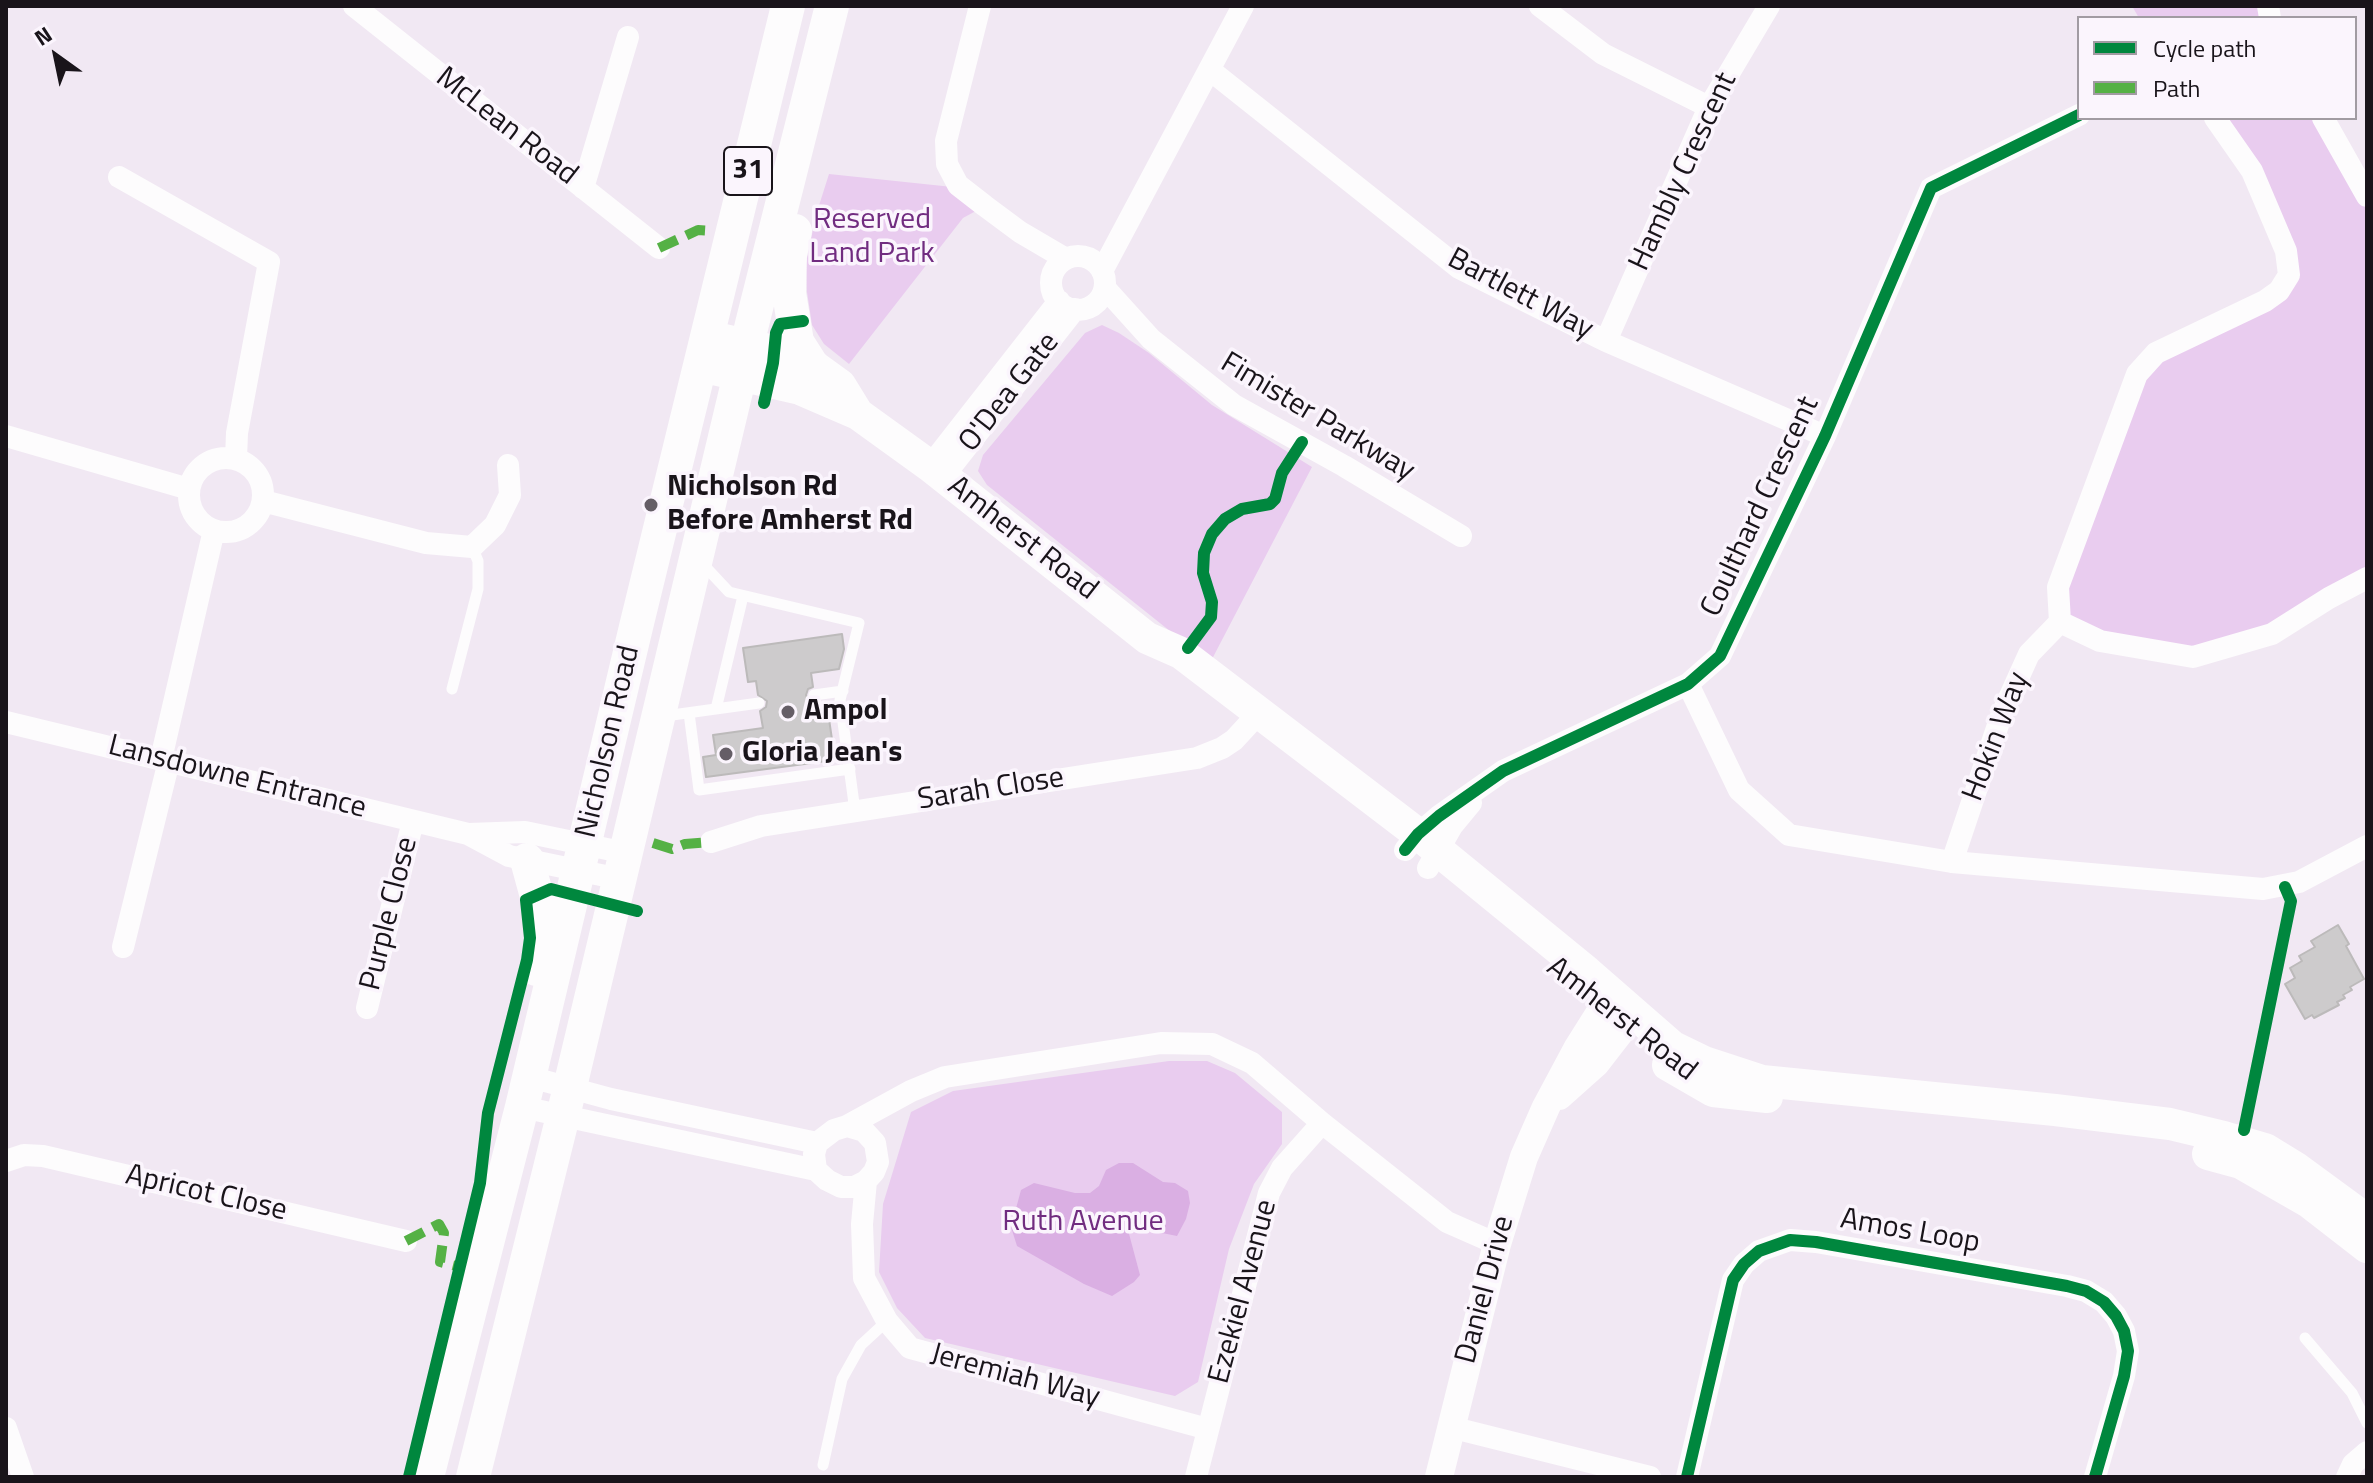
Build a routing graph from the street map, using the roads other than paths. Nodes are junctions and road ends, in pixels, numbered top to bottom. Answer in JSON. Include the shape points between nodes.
{"nodes":[{"id":1,"x":354,"y":6,"type":"edge"},
{"id":2,"x":788,"y":6,"type":"edge"},
{"id":3,"x":832,"y":6,"type":"edge"},
{"id":4,"x":980,"y":6,"type":"edge"},
{"id":5,"x":1243,"y":6,"type":"edge"},
{"id":6,"x":1540,"y":6,"type":"edge"},
{"id":7,"x":1769,"y":6,"type":"edge"},
{"id":8,"x":628,"y":37,"type":"dead end"},
{"id":9,"x":817,"y":70,"type":"junction"},
{"id":10,"x":1210,"y":70,"type":"junction"},
{"id":11,"x":1709,"y":107,"type":"junction"},
{"id":12,"x":2077,"y":116,"type":"edge"},
{"id":13,"x":2216,"y":120,"type":"edge"},
{"id":14,"x":2324,"y":120,"type":"edge"},
{"id":15,"x":119,"y":177,"type":"dead end"},
{"id":16,"x":583,"y":188,"type":"junction"},
{"id":17,"x":2367,"y":196,"type":"edge"},
{"id":18,"x":659,"y":248,"type":"dead end"},
{"id":19,"x":1083,"y":270,"type":"junction"},
{"id":20,"x":1075,"y":306,"type":"junction"},
{"id":21,"x":1151,"y":339,"type":"junction"},
{"id":22,"x":1606,"y":341,"type":"junction"},
{"id":23,"x":704,"y":351,"type":"junction"},
{"id":24,"x":744,"y":360,"type":"junction"},
{"id":25,"x":811,"y":364,"type":"junction"},
{"id":26,"x":858,"y":414,"type":"junction"},
{"id":27,"x":6,"y":436,"type":"edge"},
{"id":28,"x":1825,"y":436,"type":"junction"},
{"id":29,"x":236,"y":459,"type":"junction"},
{"id":30,"x":508,"y":465,"type":"dead end"},
{"id":31,"x":936,"y":471,"type":"junction"},
{"id":32,"x":189,"y":489,"type":"junction"},
{"id":33,"x":263,"y":501,"type":"junction"},
{"id":34,"x":214,"y":530,"type":"junction"},
{"id":35,"x":1461,"y":536,"type":"dead end"},
{"id":36,"x":472,"y":547,"type":"junction"},
{"id":37,"x":698,"y":559,"type":"junction"},
{"id":38,"x":2367,"y":578,"type":"edge"},
{"id":39,"x":743,"y":596,"type":"junction"},
{"id":40,"x":2060,"y":622,"type":"junction"},
{"id":41,"x":1688,"y":684,"type":"junction"},
{"id":42,"x":452,"y":689,"type":"dead end"},
{"id":43,"x":843,"y":691,"type":"junction"},
{"id":44,"x":814,"y":695,"type":"dead end"},
{"id":45,"x":759,"y":703,"type":"dead end"},
{"id":46,"x":716,"y":709,"type":"junction"},
{"id":47,"x":674,"y":715,"type":"junction"},
{"id":48,"x":6,"y":722,"type":"edge"},
{"id":49,"x":1252,"y":722,"type":"junction"},
{"id":50,"x":165,"y":760,"type":"junction"},
{"id":51,"x":850,"y":769,"type":"junction"},
{"id":52,"x":855,"y":811,"type":"junction"},
{"id":53,"x":413,"y":821,"type":"junction"},
{"id":54,"x":468,"y":834,"type":"junction"},
{"id":55,"x":711,"y":842,"type":"dead end"},
{"id":56,"x":2367,"y":846,"type":"edge"},
{"id":57,"x":1422,"y":851,"type":"junction"},
{"id":58,"x":583,"y":857,"type":"junction"},
{"id":59,"x":527,"y":860,"type":"junction"},
{"id":60,"x":1952,"y":862,"type":"junction"},
{"id":61,"x":623,"y":866,"type":"junction"},
{"id":62,"x":123,"y":947,"type":"dead end"},
{"id":63,"x":367,"y":1008,"type":"dead end"},
{"id":64,"x":1618,"y":1012,"type":"junction"},
{"id":65,"x":526,"y":1092,"type":"junction"},
{"id":66,"x":900,"y":1098,"type":"junction"},
{"id":67,"x":566,"y":1101,"type":"junction"},
{"id":68,"x":1322,"y":1123,"type":"junction"},
{"id":69,"x":847,"y":1126,"type":"junction"},
{"id":70,"x":817,"y":1143,"type":"junction"},
{"id":71,"x":875,"y":1143,"type":"junction"},
{"id":72,"x":6,"y":1161,"type":"edge"},
{"id":73,"x":816,"y":1170,"type":"junction"},
{"id":74,"x":866,"y":1181,"type":"junction"},
{"id":75,"x":841,"y":1187,"type":"junction"},
{"id":76,"x":2367,"y":1220,"type":"edge"},
{"id":77,"x":862,"y":1224,"type":"junction"},
{"id":78,"x":406,"y":1241,"type":"dead end"},
{"id":79,"x":1497,"y":1244,"type":"junction"},
{"id":80,"x":2367,"y":1247,"type":"edge"},
{"id":81,"x":887,"y":1321,"type":"junction"},
{"id":82,"x":2305,"y":1338,"type":"dead end"},
{"id":83,"x":2367,"y":1423,"type":"edge"},
{"id":84,"x":1450,"y":1427,"type":"junction"},
{"id":85,"x":6,"y":1428,"type":"edge"},
{"id":86,"x":1208,"y":1429,"type":"junction"},
{"id":87,"x":2367,"y":1452,"type":"edge"},
{"id":88,"x":823,"y":1465,"type":"dead end"},
{"id":89,"x":23,"y":1477,"type":"edge"},
{"id":90,"x":427,"y":1477,"type":"edge"},
{"id":91,"x":473,"y":1477,"type":"edge"},
{"id":92,"x":1196,"y":1477,"type":"edge"},
{"id":93,"x":1439,"y":1477,"type":"edge"},
{"id":94,"x":1650,"y":1477,"type":"edge"},
{"id":95,"x":1687,"y":1477,"type":"edge"},
{"id":96,"x":2095,"y":1477,"type":"edge"},
{"id":97,"x":2347,"y":1477,"type":"edge"}],
"edges":[{"from":1,"to":16,"type":"street","name":"McLean Road"},
{"from":2,"to":23,"type":"main road","name":"Nicholson Road","number":"31"},
{"from":3,"to":9,"type":"main road","name":"Nicholson Road","number":"31"},
{"from":4,"to":19,"type":"street","name":"Fimister Parkway","via":[[946,141],[947,164],[958,185],[1020,232]]},
{"from":5,"to":10,"type":"street"},
{"from":6,"to":11,"type":"street","via":[[1603,54]]},
{"from":7,"to":11,"type":"street","name":"Hambly Crescent"},
{"from":8,"to":16,"type":"street"},
{"from":9,"to":24,"type":"main road","name":"Nicholson Road","number":"31"},
{"from":9,"to":25,"type":"main road","via":[[820,117],[790,255],[789,293],[797,342]]},
{"from":10,"to":19,"type":"street","via":[[1135,206]]},
{"from":10,"to":22,"type":"street","name":"Bartlett Way","via":[[1459,268]]},
{"from":11,"to":22,"type":"street","name":"Hambly Crescent"},
{"from":12,"to":28,"type":"street","name":"Coulthard Crescent","via":[[1931,188]]},
{"from":13,"to":40,"type":"street","via":[[2252,171],[2286,251],[2289,275],[2265,301],[2156,353],[2137,374],[2058,587]]},
{"from":14,"to":17,"type":"street"},
{"from":15,"to":29,"type":"street","via":[[269,262]]},
{"from":16,"to":18,"type":"street","name":"McLean Road"},
{"from":19,"to":20,"type":"street","via":[[1100,299]]},
{"from":19,"to":20,"type":"street","via":[[1053,293]]},
{"from":19,"to":21,"type":"street","name":"Fimister Parkway"},
{"from":20,"to":21,"type":"street","name":"Fimister Parkway"},
{"from":20,"to":31,"type":"street","name":"O'Dea Gate"},
{"from":21,"to":35,"type":"street","name":"Fimister Parkway","via":[[1234,405]]},
{"from":22,"to":28,"type":"street","name":"Bartlett Way"},
{"from":23,"to":24,"type":"main road","name":"Amherst Road"},
{"from":23,"to":58,"type":"main road","name":"Nicholson Road","number":"31"},
{"from":24,"to":25,"type":"main road","name":"Amherst Road","via":[[792,355]]},
{"from":24,"to":26,"type":"main road","name":"Amherst Road"},
{"from":24,"to":37,"type":"main road","name":"Nicholson Road","number":"31"},
{"from":25,"to":26,"type":"main road","name":"Amherst Road","via":[[840,385]]},
{"from":26,"to":31,"type":"main road","name":"Amherst Road"},
{"from":27,"to":32,"type":"street"},
{"from":28,"to":41,"type":"street","name":"Coulthard Crescent","via":[[1720,656]]},
{"from":29,"to":32,"type":"street","via":[[212,459],[201,466]]},
{"from":29,"to":33,"type":"street","via":[[257,473]]},
{"from":30,"to":36,"type":"street","via":[[510,495],[495,525]]},
{"from":31,"to":49,"type":"main road","name":"Amherst Road","via":[[1147,638],[1168,665]]},
{"from":32,"to":34,"type":"street","via":[[194,515]]},
{"from":33,"to":34,"type":"street","via":[[239,530]]},
{"from":33,"to":36,"type":"street","via":[[426,543]]},
{"from":34,"to":50,"type":"street"},
{"from":36,"to":42,"type":"lane","via":[[478,589]]},
{"from":37,"to":39,"type":"lane","via":[[729,592]]},
{"from":37,"to":47,"type":"main road","name":"Nicholson Road","number":"31"},
{"from":38,"to":40,"type":"street","via":[[2272,634],[2193,657],[2100,641]]},
{"from":39,"to":43,"type":"lane","via":[[859,623]]},
{"from":39,"to":46,"type":"lane"},
{"from":40,"to":60,"type":"street","name":"Hokin Way","via":[[2029,654],[2001,716]]},
{"from":41,"to":57,"type":"street","name":"Coulthard Crescent","via":[[1503,771],[1439,816]]},
{"from":41,"to":60,"type":"street","via":[[1739,790],[1789,835]]},
{"from":43,"to":44,"type":"lane"},
{"from":43,"to":51,"type":"lane"},
{"from":45,"to":46,"type":"lane"},
{"from":46,"to":47,"type":"lane"},
{"from":47,"to":51,"type":"lane","via":[[699,790]]},
{"from":47,"to":61,"type":"main road","name":"Nicholson Road","number":"31"},
{"from":48,"to":50,"type":"street","name":"Lansdowne Entrance"},
{"from":49,"to":52,"type":"street","name":"Sarah Close","via":[[1222,748],[1197,758]]},
{"from":49,"to":57,"type":"main road","name":"Amherst Road"},
{"from":50,"to":53,"type":"street","name":"Lansdowne Entrance"},
{"from":50,"to":62,"type":"street"},
{"from":51,"to":52,"type":"lane"},
{"from":52,"to":55,"type":"street","name":"Sarah Close","via":[[761,826]]},
{"from":53,"to":54,"type":"street","name":"Lansdowne Entrance"},
{"from":53,"to":63,"type":"street","name":"Purple Close"},
{"from":54,"to":58,"type":"street","name":"Lansdowne Entrance","via":[[525,832]]},
{"from":54,"to":59,"type":"street","name":"Lansdowne Entrance"},
{"from":56,"to":60,"type":"street","via":[[2299,882],[2263,889]]},
{"from":57,"to":64,"type":"main road","name":"Amherst Road","via":[[1576,985]]},
{"from":58,"to":59,"type":"street","name":"Lansdowne Entrance"},
{"from":58,"to":61,"type":"street","name":"Lansdowne Entrance"},
{"from":58,"to":65,"type":"main road","name":"Nicholson Road","number":"31"},
{"from":59,"to":65,"type":"main road","via":[[544,941],[517,1036]]},
{"from":61,"to":67,"type":"main road","name":"Nicholson Road","number":"31"},
{"from":64,"to":76,"type":"main road","name":"Amherst Road","via":[[1704,1062],[1762,1081],[2170,1124],[2224,1137],[2265,1149]]},
{"from":64,"to":79,"type":"street","name":"Daniel Drive","via":[[1596,1063],[1546,1107]]},
{"from":64,"to":80,"type":"main road","name":"Amherst Road","via":[[1666,1063],[1713,1091],[2101,1128],[2241,1163],[2309,1202]]},
{"from":65,"to":67,"type":"street"},
{"from":65,"to":67,"type":"street"},
{"from":65,"to":90,"type":"main road","name":"Nicholson Road","number":"31"},
{"from":66,"to":68,"type":"street","via":[[945,1077],[1161,1043],[1212,1044],[1252,1063]]},
{"from":66,"to":69,"type":"street"},
{"from":66,"to":71,"type":"street"},
{"from":67,"to":70,"type":"street","via":[[611,1099]]},
{"from":67,"to":73,"type":"street"},
{"from":67,"to":91,"type":"main road","name":"Nicholson Road","number":"31"},
{"from":68,"to":79,"type":"street","via":[[1447,1222]]},
{"from":68,"to":86,"type":"street","name":"Ezekiel Avenue","via":[[1282,1168],[1269,1193]]},
{"from":69,"to":70,"type":"street"},
{"from":69,"to":71,"type":"street","via":[[864,1131]]},
{"from":70,"to":73,"type":"street"},
{"from":71,"to":74,"type":"street","via":[[878,1162]]},
{"from":72,"to":78,"type":"street","name":"Apricot Close","via":[[43,1156]]},
{"from":73,"to":75,"type":"street"},
{"from":74,"to":75,"type":"street"},
{"from":74,"to":77,"type":"street","name":"Jeremiah Way"},
{"from":75,"to":77,"type":"street","name":"Jeremiah Way"},
{"from":77,"to":81,"type":"street","name":"Jeremiah Way","via":[[864,1278]]},
{"from":79,"to":84,"type":"street","name":"Daniel Drive"},
{"from":81,"to":86,"type":"street","name":"Jeremiah Way","via":[[910,1348]]},
{"from":81,"to":88,"type":"lane","via":[[861,1345],[842,1379]]},
{"from":82,"to":83,"type":"lane","via":[[2352,1393]]},
{"from":84,"to":93,"type":"street","name":"Daniel Drive"},
{"from":84,"to":94,"type":"street"},
{"from":85,"to":89,"type":"street"},
{"from":86,"to":92,"type":"street","name":"Ezekiel Avenue"},
{"from":87,"to":97,"type":"street"},
{"from":95,"to":96,"type":"street","name":"Amos Loop","via":[[1733,1280],[1759,1251],[1790,1240],[2067,1286],[2104,1302],[2124,1331],[2128,1351]]}]}
